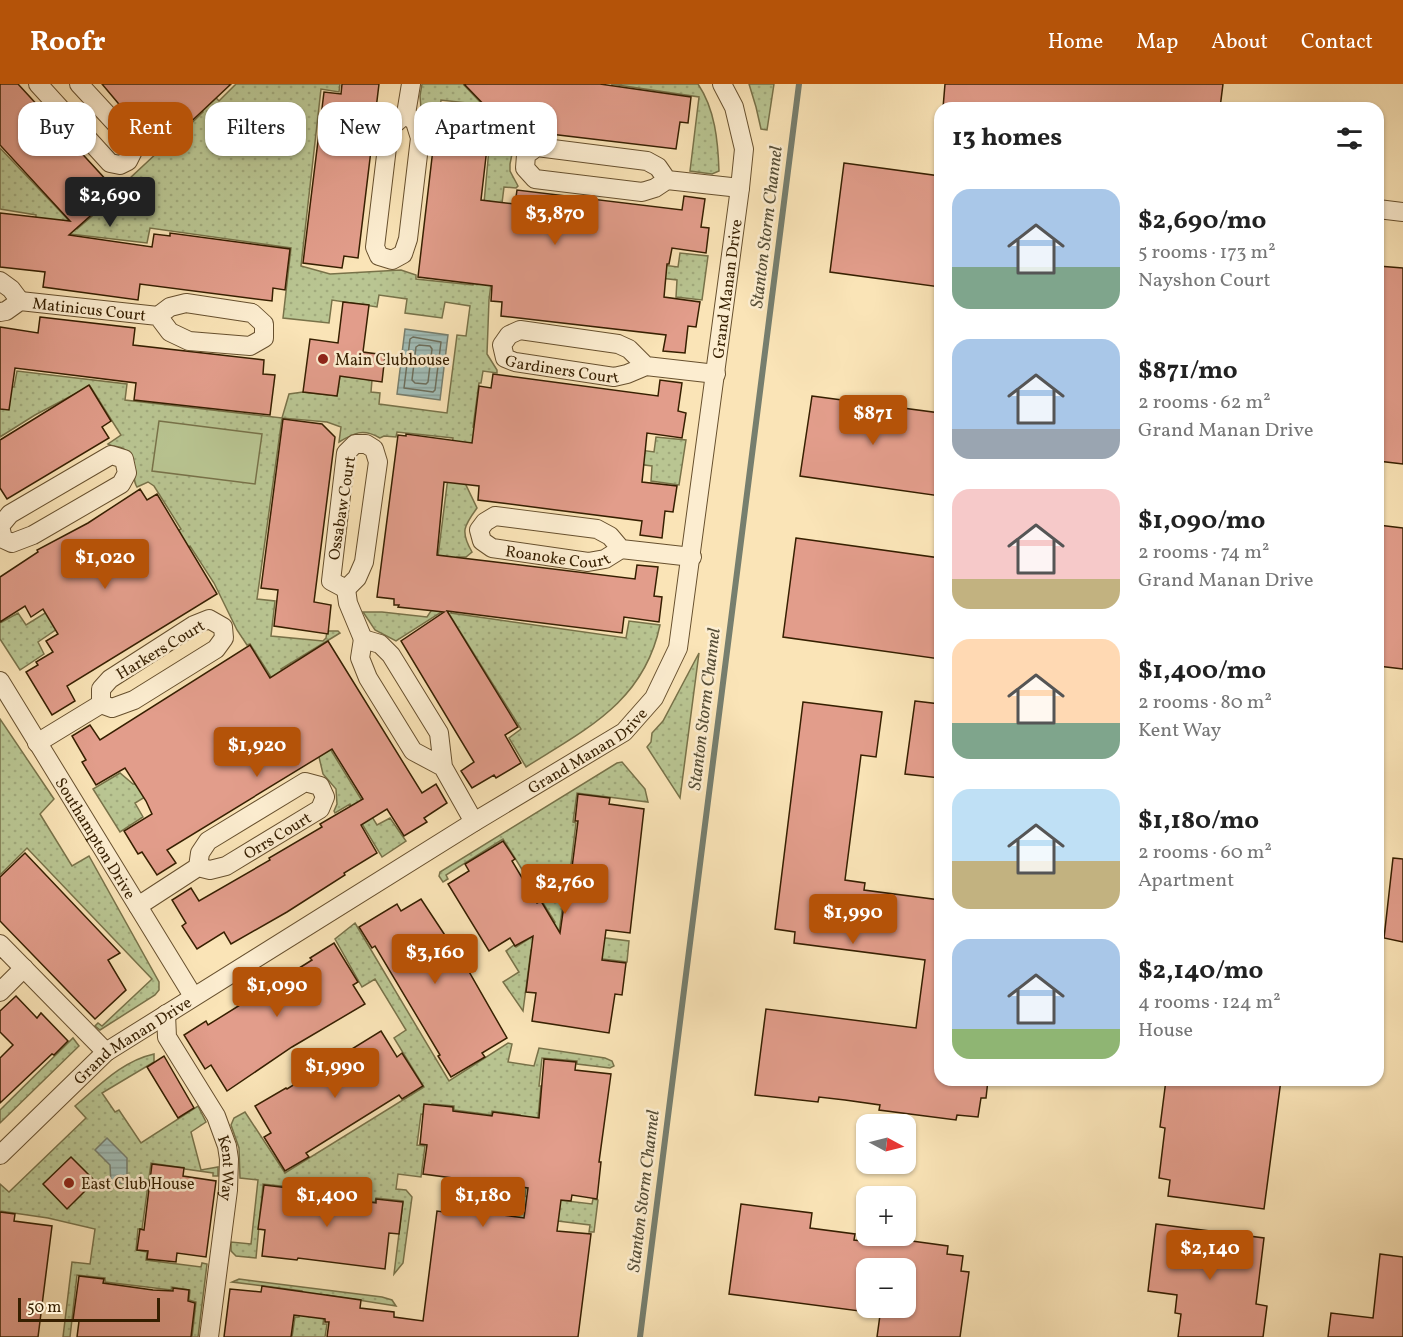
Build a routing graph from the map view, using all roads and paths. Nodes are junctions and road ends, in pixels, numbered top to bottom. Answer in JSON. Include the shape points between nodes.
{"nodes":[{"id":1,"x":38,"y":84,"type":"edge"},
{"id":2,"x":79,"y":84,"type":"edge"},
{"id":3,"x":411,"y":84,"type":"edge"},
{"id":4,"x":722,"y":84,"type":"edge"},
{"id":5,"x":406,"y":114,"type":"junction"},
{"id":6,"x":667,"y":180,"type":"junction"},
{"id":7,"x":740,"y":188,"type":"junction"},
{"id":8,"x":1384,"y":210,"type":"edge"},
{"id":9,"x":1403,"y":212,"type":"edge"},
{"id":10,"x":0,"y":281,"type":"edge"},
{"id":11,"x":20,"y":301,"type":"junction"},
{"id":12,"x":0,"y":312,"type":"edge"},
{"id":13,"x":158,"y":316,"type":"junction"},
{"id":14,"x":646,"y":366,"type":"junction"},
{"id":15,"x":716,"y":374,"type":"junction"},
{"id":16,"x":2,"y":540,"type":"edge"},
{"id":17,"x":621,"y":549,"type":"junction"},
{"id":18,"x":692,"y":557,"type":"junction"},
{"id":19,"x":346,"y":589,"type":"junction"},
{"id":20,"x":363,"y":639,"type":"junction"},
{"id":21,"x":0,"y":681,"type":"edge"},
{"id":22,"x":101,"y":704,"type":"junction"},
{"id":23,"x":37,"y":743,"type":"junction"},
{"id":24,"x":443,"y":767,"type":"junction"},
{"id":25,"x":474,"y":822,"type":"junction"},
{"id":26,"x":198,"y":867,"type":"junction"},
{"id":27,"x":138,"y":906,"type":"junction"},
{"id":28,"x":0,"y":944,"type":"edge"},
{"id":29,"x":24,"y":968,"type":"junction"},
{"id":30,"x":0,"y":992,"type":"edge"},
{"id":31,"x":193,"y":996,"type":"junction"},
{"id":32,"x":166,"y":1014,"type":"junction"},
{"id":33,"x":106,"y":1052,"type":"junction"},
{"id":34,"x":0,"y":1155,"type":"edge"},
{"id":35,"x":209,"y":1337,"type":"edge"}],
"edges":[{"from":1,"to":2,"type":"street","via":[[110,163],[120,165],[128,161],[133,151],[128,137]]},
{"from":3,"to":5,"type":"street"},
{"from":4,"to":7,"type":"street","name":"Grand Manan Drive","via":[[734,107],[744,149]]},
{"from":5,"to":5,"type":"street","via":[[392,126],[388,139],[375,247],[379,256],[392,260],[403,254],[408,239],[420,138],[415,122]]},
{"from":6,"to":6,"type":"street","via":[[658,167],[647,161],[537,147],[526,155],[525,168],[535,179],[642,192]]},
{"from":6,"to":7,"type":"street"},
{"from":7,"to":15,"type":"street","name":"Grand Manan Drive"},
{"from":8,"to":9,"type":"street"},
{"from":10,"to":11,"type":"street","name":"Matinicus Court"},
{"from":11,"to":12,"type":"street","name":"Matinicus Court"},
{"from":11,"to":13,"type":"street","name":"Matinicus Court"},
{"from":13,"to":13,"type":"street","name":"Matinicus Court","via":[[170,332],[189,340],[250,346],[264,338],[264,324],[252,313],[186,303],[170,307]]},
{"from":14,"to":14,"type":"street","name":"Gardiners Court","via":[[618,344],[520,330],[509,335],[502,345],[505,358],[515,362],[592,374],[614,377]]},
{"from":14,"to":15,"type":"street","name":"Gardiners Court"},
{"from":15,"to":18,"type":"street","name":"Grand Manan Drive"},
{"from":16,"to":16,"type":"street","via":[[12,543],[33,535],[121,484],[127,472],[124,459],[111,455],[96,462],[10,514],[0,526]]},
{"from":17,"to":17,"type":"street","name":"Roanoke Court","via":[[597,529],[495,516],[479,530],[482,541],[492,548],[588,562],[605,559]]},
{"from":17,"to":18,"type":"street","name":"Roanoke Court"},
{"from":18,"to":25,"type":"street","name":"Grand Manan Drive","via":[[678,648],[654,698],[624,732]]},
{"from":19,"to":19,"type":"street","name":"Ossabaw Court","via":[[357,578],[364,562],[378,462],[374,449],[366,444],[356,444],[346,453],[331,582]]},
{"from":19,"to":20,"type":"street","name":"Ossabaw Court"},
{"from":20,"to":24,"type":"street","via":[[380,644],[391,655],[439,733]]},
{"from":20,"to":24,"type":"street","name":"Ossabaw Court","via":[[360,658],[368,678],[413,751]]},
{"from":21,"to":23,"type":"street","name":"Southampton Drive"},
{"from":22,"to":22,"type":"street","name":"Harkers Court","via":[[112,708],[134,700],[216,649],[224,638],[223,627],[209,619],[194,625],[110,679],[101,689]]},
{"from":22,"to":23,"type":"street","name":"Harkers Court"},
{"from":23,"to":27,"type":"street","name":"Southampton Drive"},
{"from":24,"to":25,"type":"street"},
{"from":25,"to":31,"type":"street","name":"Grand Manan Drive"},
{"from":26,"to":26,"type":"street","name":"Orrs Court","via":[[210,870],[226,866],[320,809],[325,797],[320,786],[305,782],[208,841],[200,853]]},
{"from":26,"to":27,"type":"street","name":"Orrs Court"},
{"from":27,"to":31,"type":"street","name":"Southampton Drive"},
{"from":28,"to":29,"type":"street"},
{"from":29,"to":30,"type":"street"},
{"from":29,"to":33,"type":"street"},
{"from":31,"to":32,"type":"street","name":"Grand Manan Drive"},
{"from":32,"to":33,"type":"street","name":"Grand Manan Drive"},
{"from":32,"to":35,"type":"street","name":"Kent Way","via":[[167,1037],[216,1116],[229,1159]]},
{"from":33,"to":34,"type":"street","name":"Grand Manan Drive"}]}
